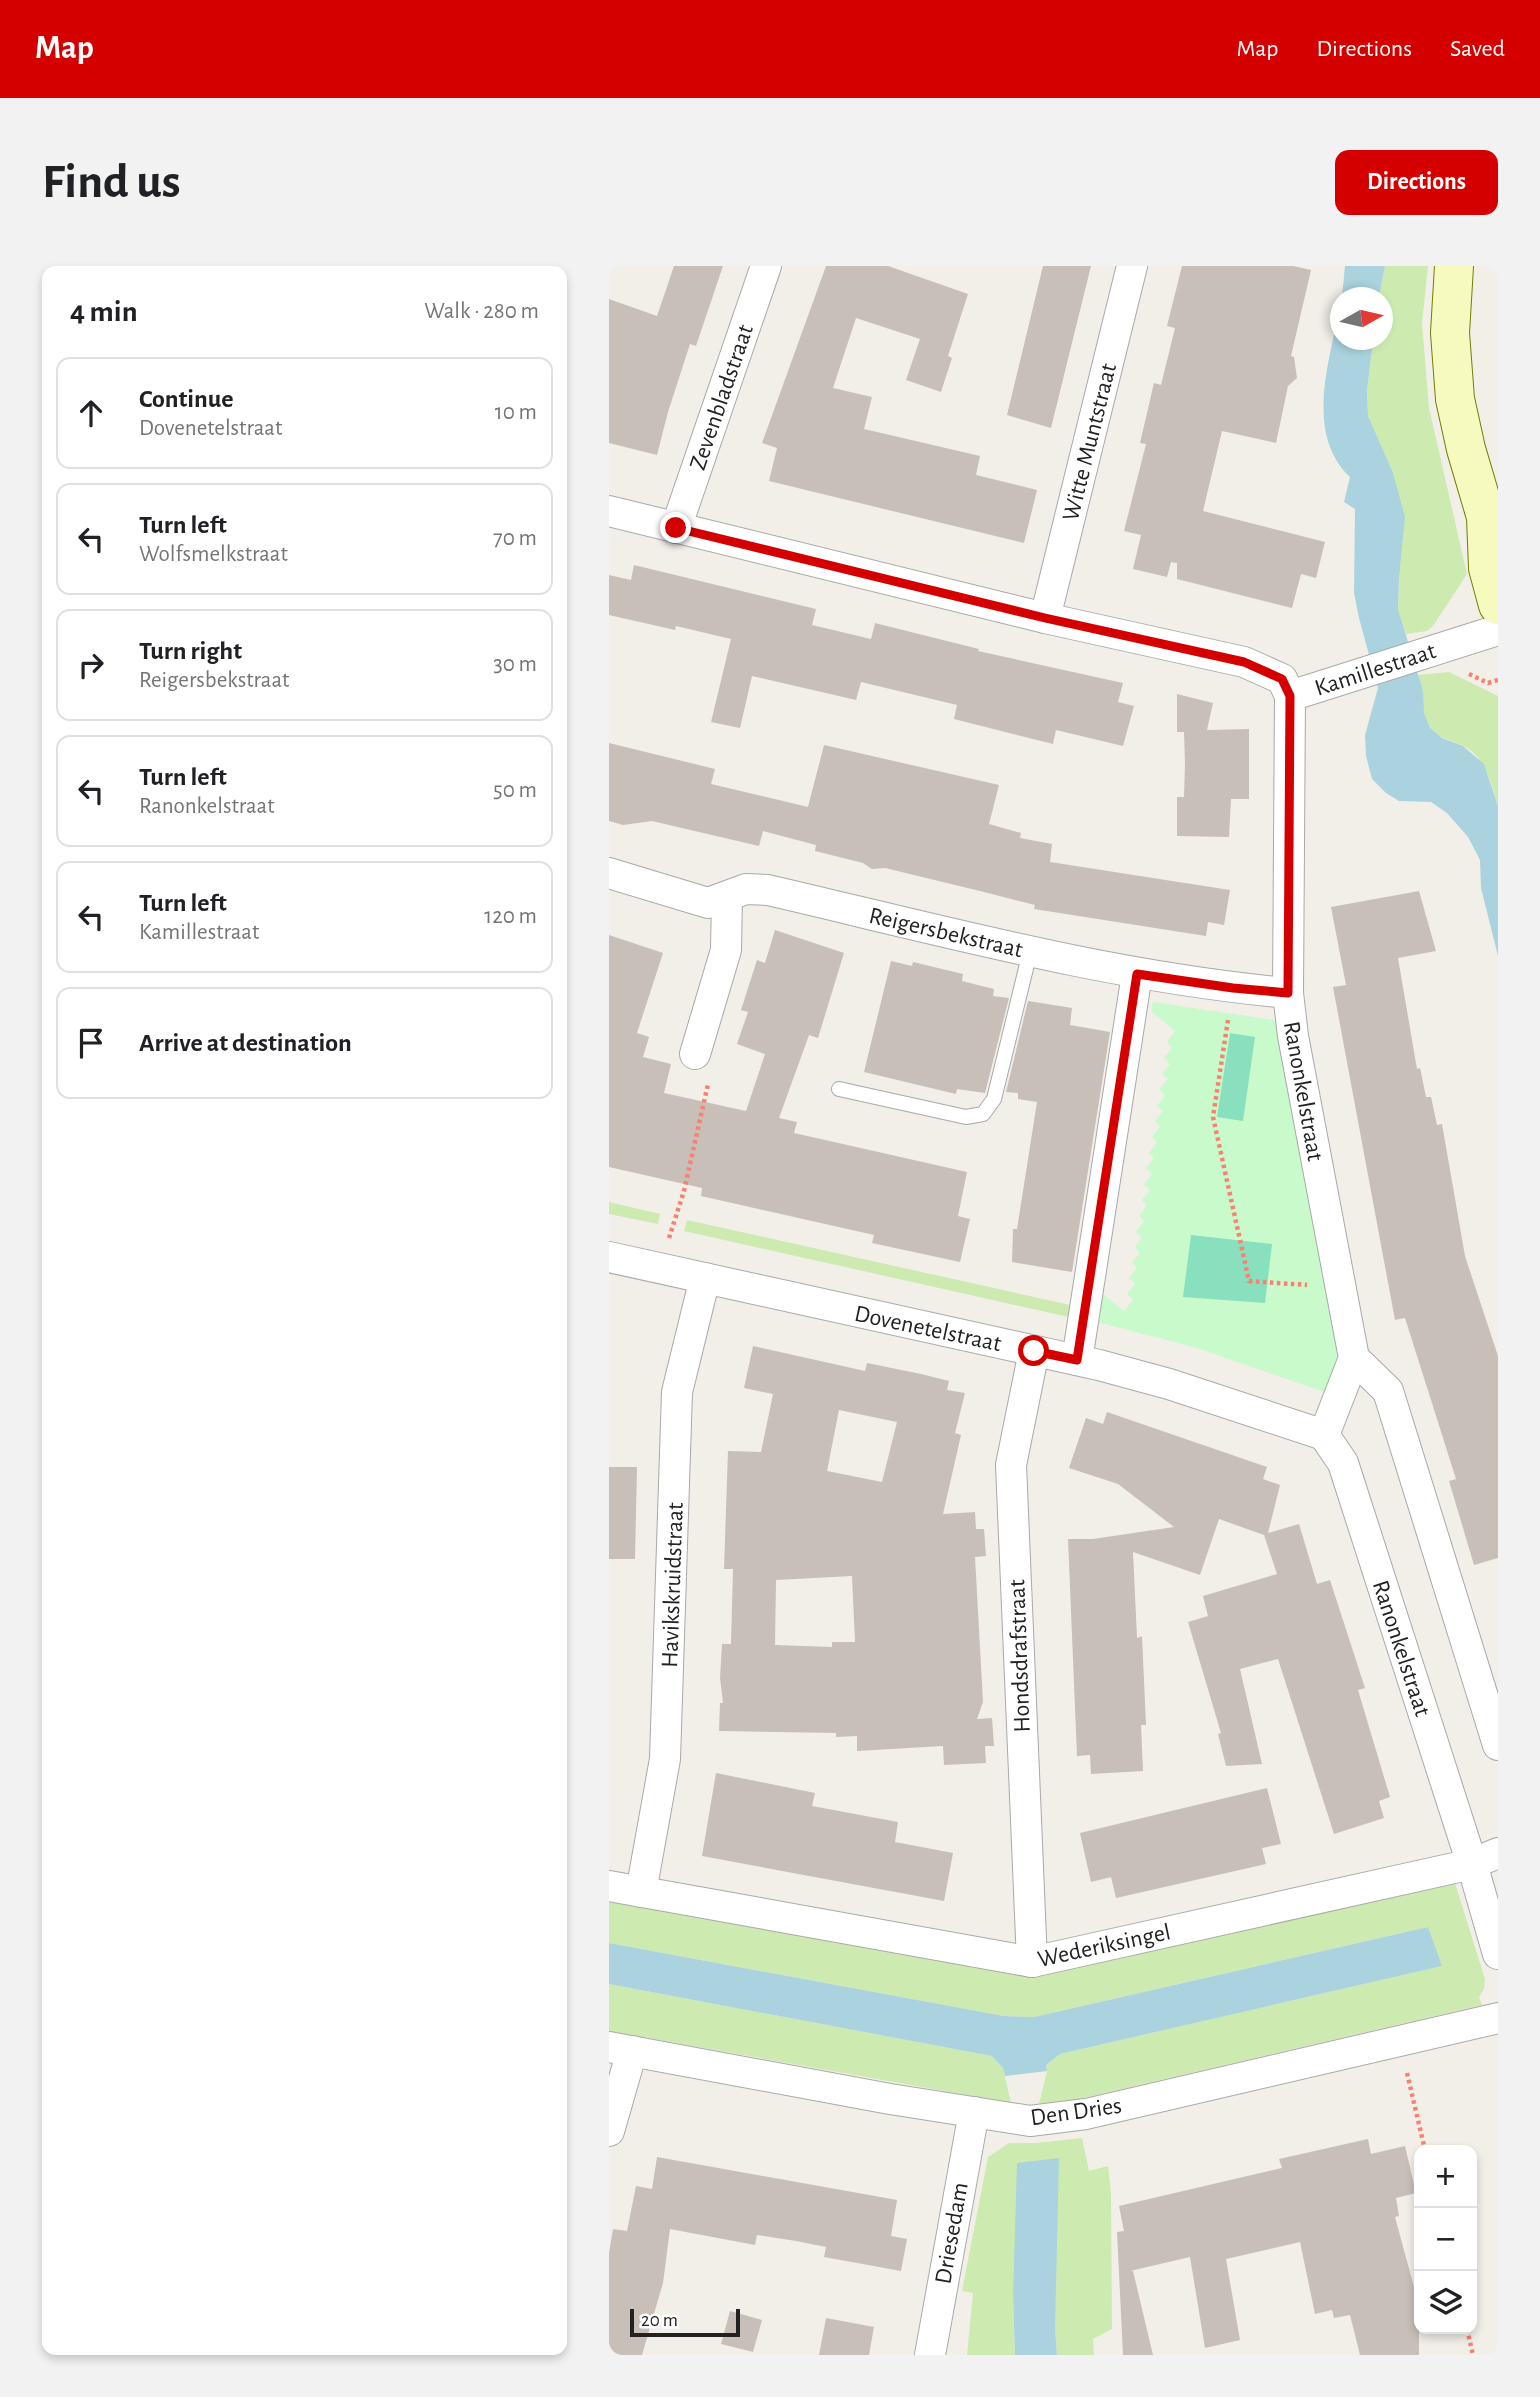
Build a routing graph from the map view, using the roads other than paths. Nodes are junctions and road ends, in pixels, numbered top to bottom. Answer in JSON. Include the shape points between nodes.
{"nodes":[{"id":1,"x":765,"y":266,"type":"edge"},
{"id":2,"x":1132,"y":266,"type":"edge"},
{"id":3,"x":1454,"y":266,"type":"edge"},
{"id":4,"x":609,"y":511,"type":"edge"},
{"id":5,"x":1492,"y":526,"type":"edge"},
{"id":6,"x":676,"y":528,"type":"junction"},
{"id":7,"x":1498,"y":605,"type":"edge"},
{"id":8,"x":1045,"y":618,"type":"junction"},
{"id":9,"x":1498,"y":630,"type":"edge"},
{"id":10,"x":1290,"y":696,"type":"junction"},
{"id":11,"x":609,"y":873,"type":"edge"},
{"id":12,"x":727,"y":897,"type":"junction"},
{"id":13,"x":1030,"y":951,"type":"junction"},
{"id":14,"x":1137,"y":974,"type":"junction"},
{"id":15,"x":1288,"y":993,"type":"junction"},
{"id":16,"x":695,"y":1054,"type":"road end"},
{"id":17,"x":839,"y":1089,"type":"dead end"},
{"id":18,"x":609,"y":1257,"type":"edge"},
{"id":19,"x":705,"y":1278,"type":"junction"},
{"id":20,"x":1034,"y":1351,"type":"junction"},
{"id":21,"x":1354,"y":1358,"type":"junction"},
{"id":22,"x":1077,"y":1360,"type":"junction"},
{"id":23,"x":1324,"y":1436,"type":"junction"},
{"id":24,"x":1498,"y":1745,"type":"edge"},
{"id":25,"x":1485,"y":1858,"type":"edge"},
{"id":26,"x":609,"y":1886,"type":"edge"},
{"id":27,"x":641,"y":1892,"type":"junction"},
{"id":28,"x":1498,"y":1954,"type":"edge"},
{"id":29,"x":1032,"y":1962,"type":"junction"},
{"id":30,"x":1498,"y":2018,"type":"edge"},
{"id":31,"x":621,"y":2049,"type":"edge"},
{"id":32,"x":974,"y":2112,"type":"junction"},
{"id":33,"x":609,"y":2131,"type":"edge"},
{"id":34,"x":930,"y":2355,"type":"edge"}],
"edges":[{"from":1,"to":6,"type":"street","name":"Zevenbladstraat"},
{"from":2,"to":8,"type":"street","name":"Witte Muntstraat"},
{"from":3,"to":5,"type":"main road","via":[[1450,333],[1455,400]]},
{"from":4,"to":6,"type":"street","name":"Kamillestraat"},
{"from":5,"to":7,"type":"main road","via":[[1488,568]]},
{"from":6,"to":8,"type":"street","name":"Kamillestraat"},
{"from":8,"to":10,"type":"street","name":"Kamillestraat","via":[[1244,662],[1282,679]]},
{"from":9,"to":10,"type":"street","name":"Kamillestraat"},
{"from":10,"to":15,"type":"street","name":"Ranonkelstraat"},
{"from":11,"to":12,"type":"street","name":"Reigersbekstraat","via":[[708,903]]},
{"from":12,"to":13,"type":"street","name":"Reigersbekstraat","via":[[745,889],[768,890]]},
{"from":12,"to":16,"type":"street","via":[[726,950]]},
{"from":13,"to":14,"type":"street","name":"Reigersbekstraat"},
{"from":13,"to":17,"type":"lane","via":[[995,1099],[983,1114],[966,1117]]},
{"from":14,"to":15,"type":"street","name":"Reigersbekstraat"},
{"from":14,"to":22,"type":"street"},
{"from":15,"to":21,"type":"street","name":"Ranonkelstraat"},
{"from":18,"to":19,"type":"street","name":"Dovenetelstraat"},
{"from":19,"to":20,"type":"street","name":"Dovenetelstraat"},
{"from":19,"to":27,"type":"street","name":"Havikskruidstraat","via":[[677,1392],[665,1759]]},
{"from":20,"to":22,"type":"street","name":"Dovenetelstraat"},
{"from":20,"to":29,"type":"street","name":"Hondsdrafstraat","via":[[1011,1465]]},
{"from":21,"to":23,"type":"street"},
{"from":21,"to":24,"type":"street","via":[[1388,1391]]},
{"from":22,"to":23,"type":"street","name":"Dovenetelstraat","via":[[1169,1384]]},
{"from":23,"to":25,"type":"street","name":"Ranonkelstraat","via":[[1343,1463]]},
{"from":25,"to":28,"type":"street","name":"Ranonkelstraat"},
{"from":25,"to":29,"type":"street","name":"Wederiksingel"},
{"from":26,"to":27,"type":"street","name":"Wederiksingel"},
{"from":27,"to":29,"type":"street","name":"Wederiksingel"},
{"from":30,"to":32,"type":"street","name":"Den Dries","via":[[1086,2114],[1030,2121]]},
{"from":31,"to":32,"type":"street","name":"Den Dries"},
{"from":31,"to":33,"type":"street"},
{"from":32,"to":34,"type":"street","name":"Driesedam"}]}
